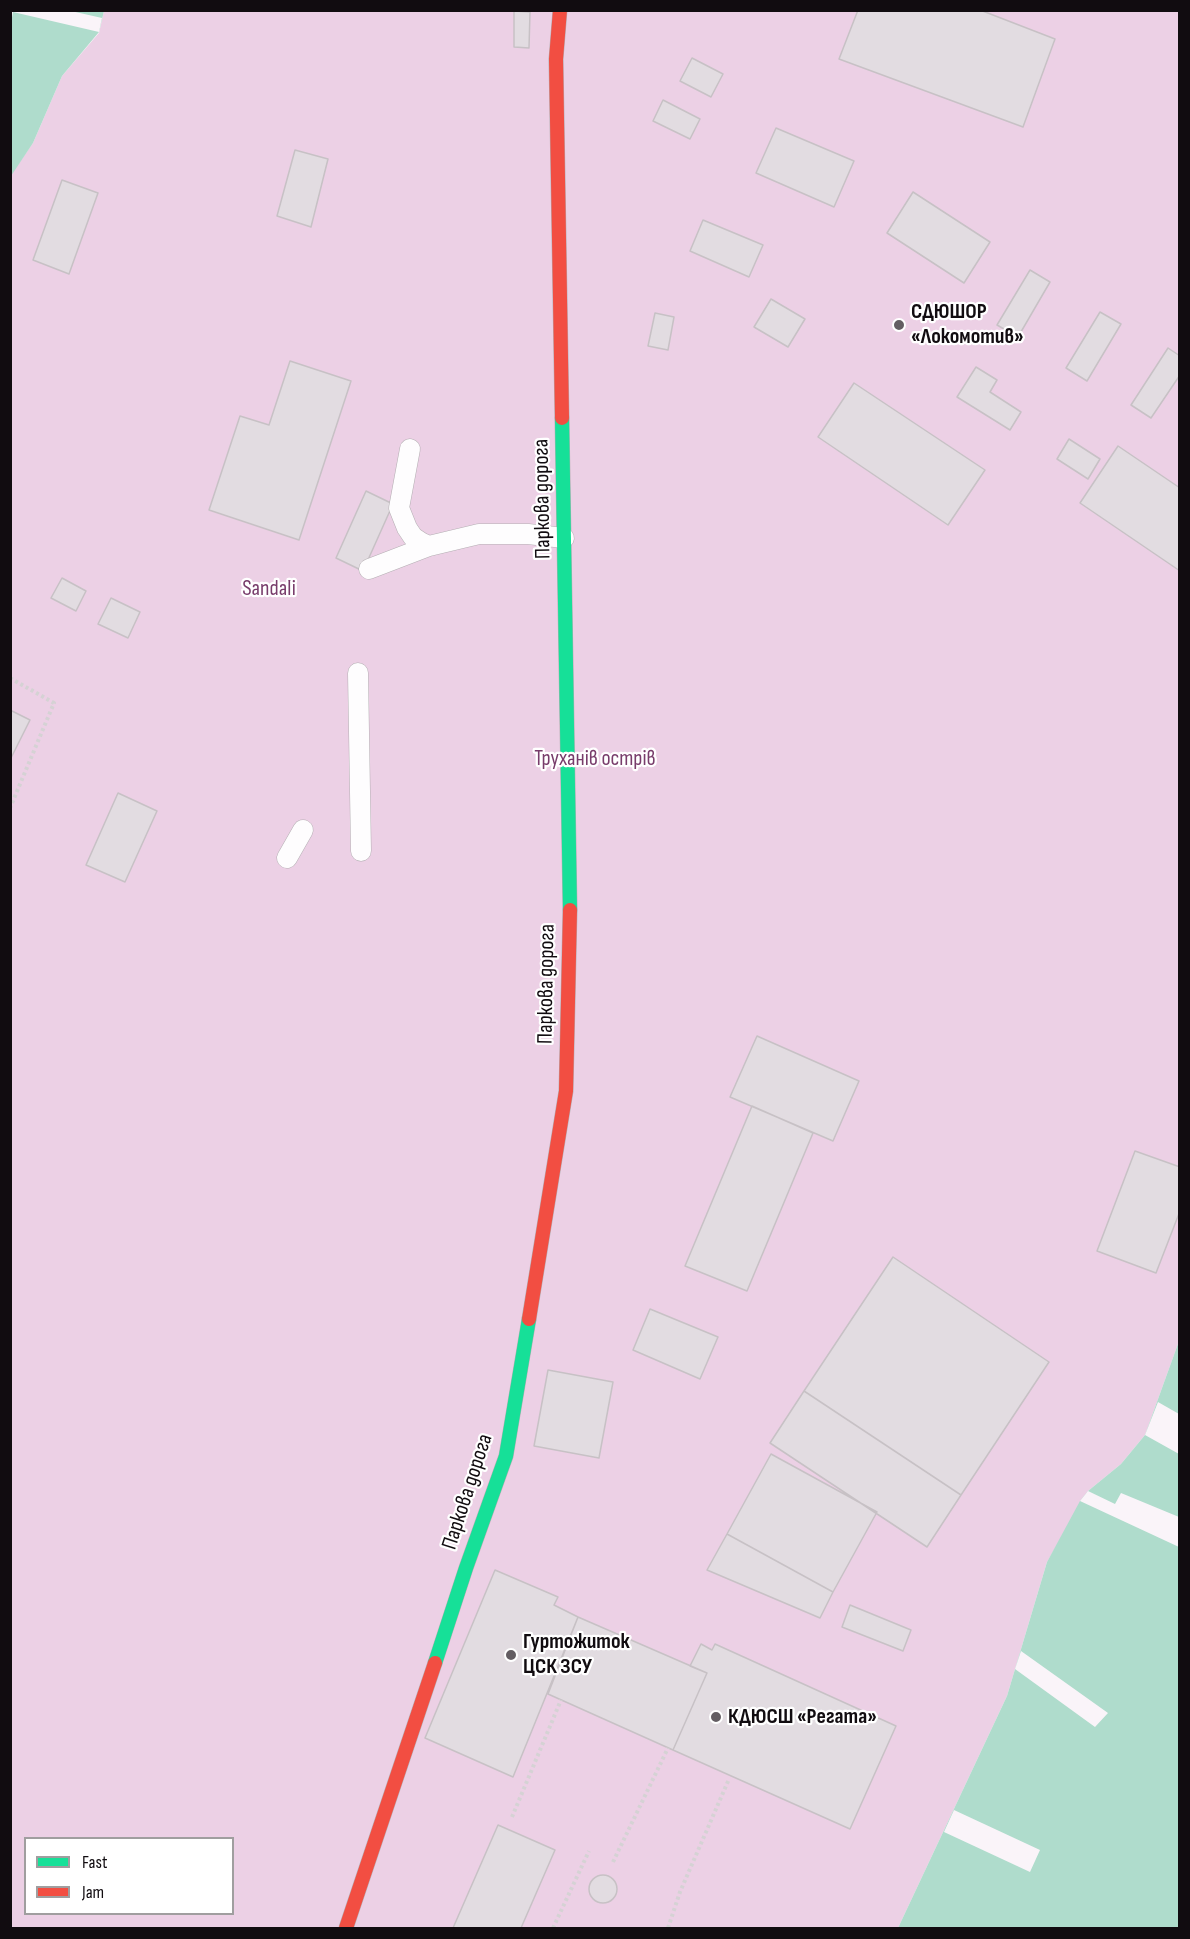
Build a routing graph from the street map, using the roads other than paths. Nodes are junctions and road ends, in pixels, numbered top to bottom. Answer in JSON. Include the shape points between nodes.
{"nodes":[{"id":1,"x":560,"y":10,"type":"edge"},
{"id":2,"x":410,"y":449,"type":"dead end"},
{"id":3,"x":564,"y":538,"type":"junction"},
{"id":4,"x":429,"y":546,"type":"junction"},
{"id":5,"x":369,"y":569,"type":"dead end"},
{"id":6,"x":358,"y":673,"type":"dead end"},
{"id":7,"x":303,"y":830,"type":"dead end"},
{"id":8,"x":361,"y":851,"type":"dead end"},
{"id":9,"x":287,"y":858,"type":"dead end"},
{"id":10,"x":346,"y":1929,"type":"edge"}],
"edges":[{"from":1,"to":3,"type":"street","name":"Паркова дорога","via":[[556,59]]},
{"from":2,"to":4,"type":"lane","via":[[399,508],[413,537]]},
{"from":3,"to":4,"type":"lane","via":[[480,534]]},
{"from":3,"to":10,"type":"street","name":"Паркова дорога","via":[[570,922],[566,1091],[506,1456]]},
{"from":4,"to":5,"type":"lane"},
{"from":6,"to":8,"type":"lane"},
{"from":7,"to":9,"type":"lane"}]}
